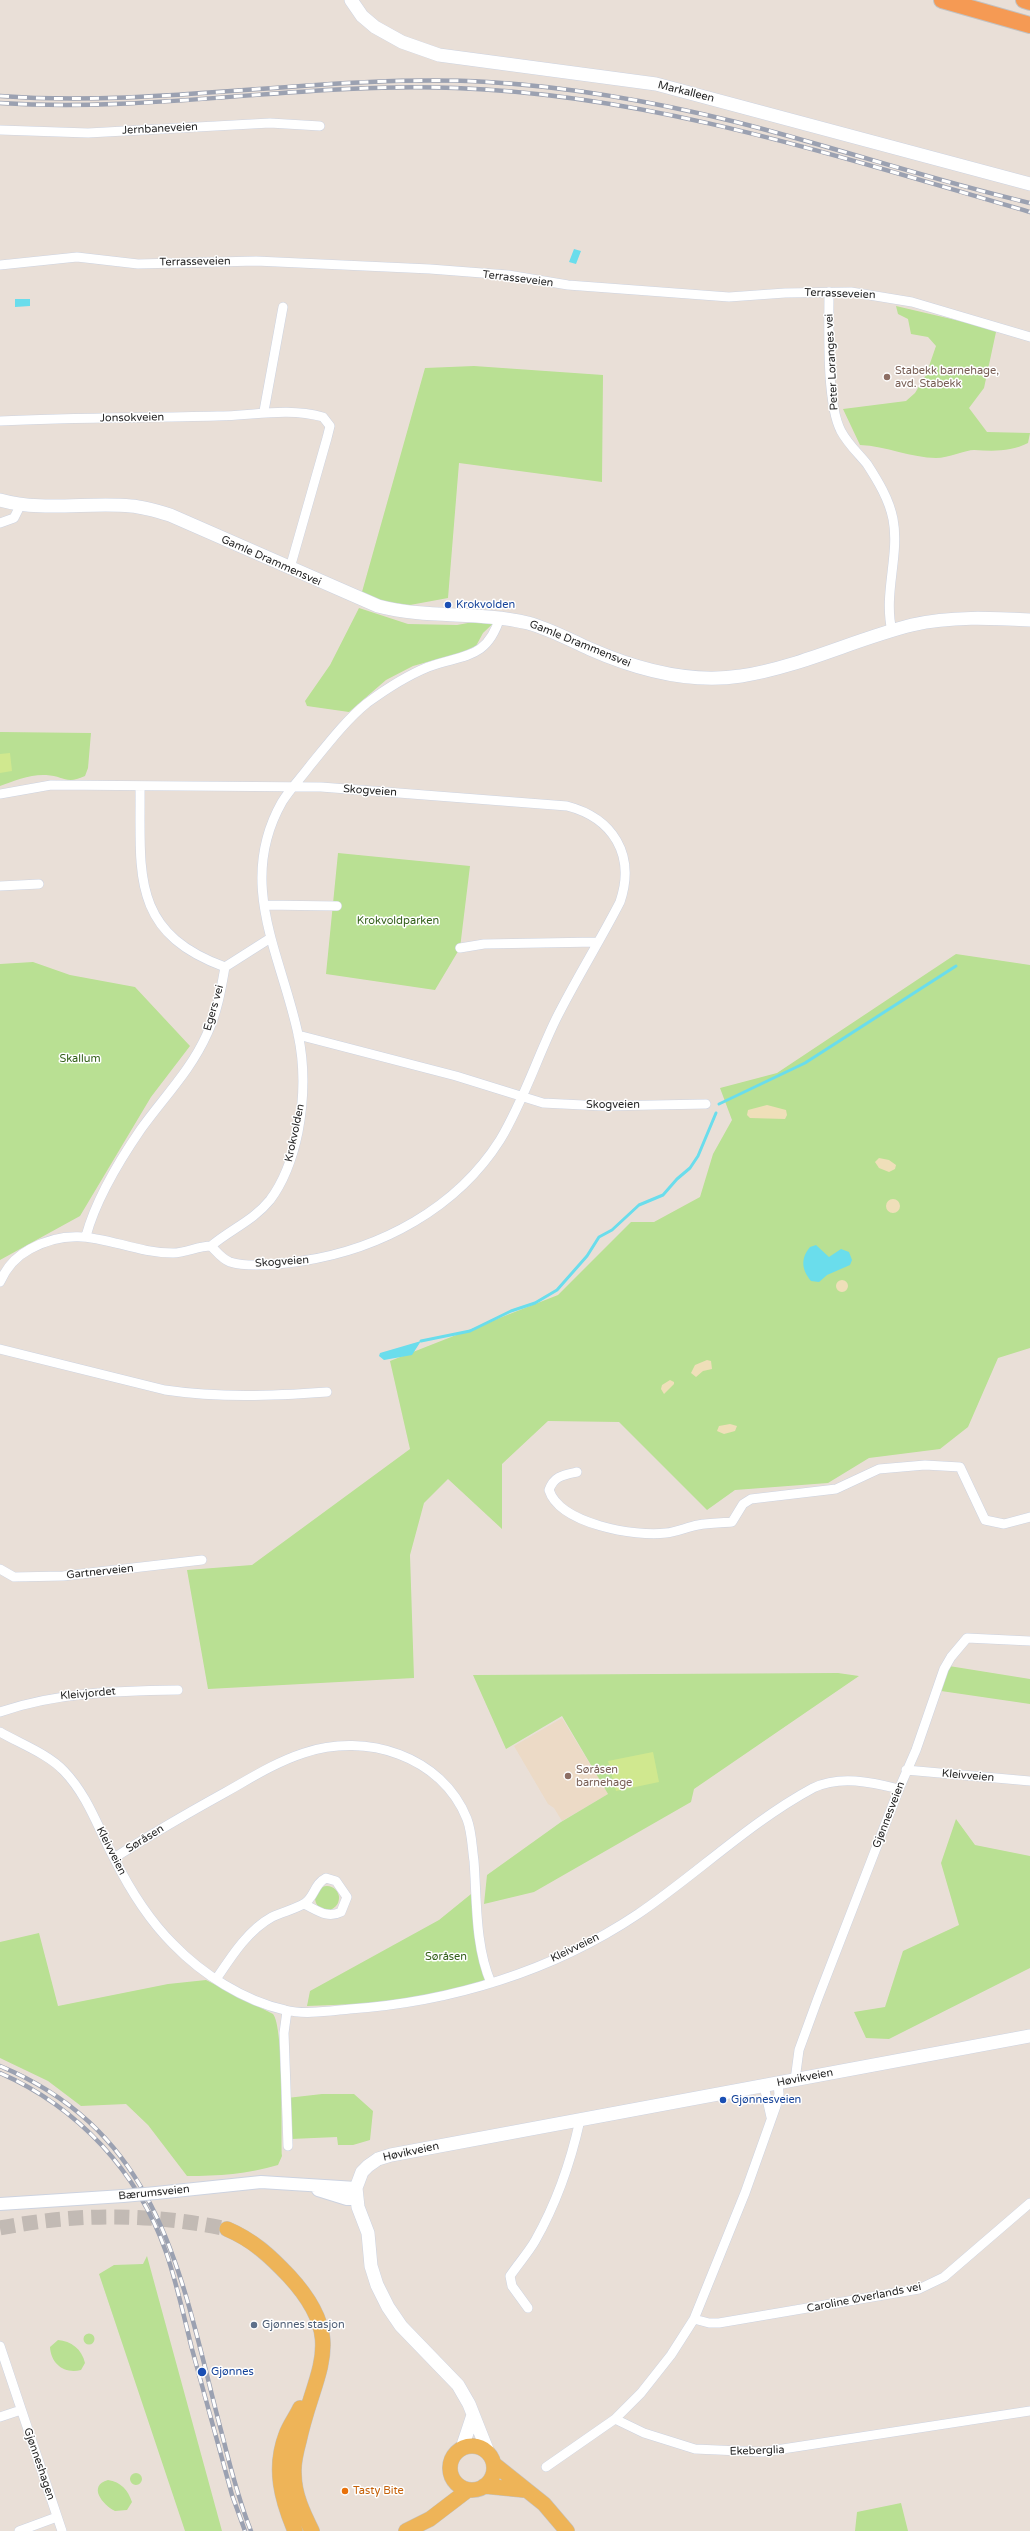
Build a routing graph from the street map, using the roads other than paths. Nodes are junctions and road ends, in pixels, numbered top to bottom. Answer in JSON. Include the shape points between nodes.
{"nodes":[{"id":1,"x":351,"y":0,"type":"edge"},
{"id":2,"x":942,"y":0,"type":"edge"},
{"id":3,"x":1024,"y":0,"type":"edge"},
{"id":4,"x":1030,"y":2,"type":"edge"},
{"id":5,"x":1030,"y":25,"type":"edge"},
{"id":6,"x":320,"y":126,"type":"dead end"},
{"id":7,"x":0,"y":130,"type":"edge"},
{"id":8,"x":1030,"y":184,"type":"edge"},
{"id":9,"x":0,"y":265,"type":"edge"},
{"id":10,"x":829,"y":292,"type":"junction"},
{"id":11,"x":283,"y":307,"type":"dead end"},
{"id":12,"x":1030,"y":337,"type":"edge"},
{"id":13,"x":264,"y":411,"type":"junction"},
{"id":14,"x":0,"y":421,"type":"edge"},
{"id":15,"x":0,"y":500,"type":"edge"},
{"id":16,"x":20,"y":504,"type":"junction"},
{"id":17,"x":0,"y":523,"type":"edge"},
{"id":18,"x":290,"y":568,"type":"junction"},
{"id":19,"x":500,"y":617,"type":"junction"},
{"id":20,"x":1030,"y":620,"type":"edge"},
{"id":21,"x":892,"y":631,"type":"junction"},
{"id":22,"x":140,"y":786,"type":"junction"},
{"id":23,"x":291,"y":788,"type":"junction"},
{"id":24,"x":0,"y":794,"type":"edge"},
{"id":25,"x":39,"y":884,"type":"dead end"},
{"id":26,"x":0,"y":886,"type":"edge"},
{"id":27,"x":264,"y":905,"type":"junction"},
{"id":28,"x":336,"y":906,"type":"dead end"},
{"id":29,"x":269,"y":939,"type":"junction"},
{"id":30,"x":598,"y":942,"type":"junction"},
{"id":31,"x":460,"y":948,"type":"dead end"},
{"id":32,"x":225,"y":967,"type":"junction"},
{"id":33,"x":298,"y":1035,"type":"junction"},
{"id":34,"x":521,"y":1096,"type":"junction"},
{"id":35,"x":706,"y":1104,"type":"dead end"},
{"id":36,"x":86,"y":1236,"type":"junction"},
{"id":37,"x":212,"y":1246,"type":"junction"},
{"id":38,"x":0,"y":1282,"type":"edge"},
{"id":39,"x":0,"y":1349,"type":"edge"},
{"id":40,"x":327,"y":1392,"type":"dead end"},
{"id":41,"x":577,"y":1472,"type":"dead end"},
{"id":42,"x":1030,"y":1517,"type":"edge"},
{"id":43,"x":202,"y":1560,"type":"dead end"},
{"id":44,"x":0,"y":1569,"type":"edge"},
{"id":45,"x":1030,"y":1641,"type":"edge"},
{"id":46,"x":178,"y":1690,"type":"dead end"},
{"id":47,"x":0,"y":1712,"type":"edge"},
{"id":48,"x":0,"y":1732,"type":"edge"},
{"id":49,"x":906,"y":1770,"type":"junction"},
{"id":50,"x":1030,"y":1781,"type":"edge"},
{"id":51,"x":899,"y":1789,"type":"junction"},
{"id":52,"x":114,"y":1858,"type":"junction"},
{"id":53,"x":304,"y":1904,"type":"junction"},
{"id":54,"x":217,"y":1978,"type":"junction"},
{"id":55,"x":491,"y":1983,"type":"junction"},
{"id":56,"x":287,"y":2011,"type":"junction"},
{"id":57,"x":1030,"y":2036,"type":"edge"},
{"id":58,"x":795,"y":2080,"type":"junction"},
{"id":59,"x":778,"y":2084,"type":"junction"},
{"id":60,"x":764,"y":2086,"type":"junction"},
{"id":61,"x":771,"y":2117,"type":"junction"},
{"id":62,"x":580,"y":2120,"type":"junction"},
{"id":63,"x":288,"y":2146,"type":"dead end"},
{"id":64,"x":356,"y":2193,"type":"junction"},
{"id":65,"x":1030,"y":2203,"type":"edge"},
{"id":66,"x":0,"y":2204,"type":"edge"},
{"id":67,"x":227,"y":2229,"type":"tunnel mouth"},
{"id":68,"x":528,"y":2308,"type":"dead end"},
{"id":69,"x":694,"y":2319,"type":"junction"},
{"id":70,"x":0,"y":2346,"type":"edge"},
{"id":71,"x":315,"y":2385,"type":"junction"},
{"id":72,"x":21,"y":2410,"type":"junction"},
{"id":73,"x":1030,"y":2411,"type":"edge"},
{"id":74,"x":473,"y":2415,"type":"junction"},
{"id":75,"x":0,"y":2417,"type":"edge"},
{"id":76,"x":615,"y":2419,"type":"junction"},
{"id":77,"x":462,"y":2448,"type":"junction"},
{"id":78,"x":491,"y":2458,"type":"junction"},
{"id":79,"x":546,"y":2467,"type":"dead end"},
{"id":80,"x":452,"y":2479,"type":"junction"},
{"id":81,"x":484,"y":2486,"type":"junction"},
{"id":82,"x":468,"y":2490,"type":"junction"},
{"id":83,"x":524,"y":2490,"type":"junction"},
{"id":84,"x":442,"y":2508,"type":"junction"},
{"id":85,"x":57,"y":2517,"type":"junction"},
{"id":86,"x":19,"y":2531,"type":"edge"},
{"id":87,"x":62,"y":2531,"type":"edge"},
{"id":88,"x":295,"y":2531,"type":"edge"},
{"id":89,"x":312,"y":2531,"type":"edge"},
{"id":90,"x":406,"y":2531,"type":"edge"},
{"id":91,"x":567,"y":2531,"type":"edge"}],
"edges":[{"from":1,"to":8,"type":"main road","name":"Markalleen","via":[[362,16],[375,28],[402,42],[439,55],[656,84]]},
{"from":2,"to":5,"type":"highway"},
{"from":3,"to":4,"type":"highway"},
{"from":6,"to":7,"type":"street","name":"Jernbaneveien","via":[[270,123],[88,133]]},
{"from":9,"to":10,"type":"street","name":"Terrasseveien","via":[[77,257],[138,264],[263,261],[430,269],[508,276],[576,286],[710,296]]},
{"from":10,"to":12,"type":"street","name":"Terrasseveien","via":[[851,292],[900,299]]},
{"from":10,"to":21,"type":"street","name":"Peter Loranges vei","via":[[829,349],[834,412],[846,439],[884,492],[893,521],[888,611]]},
{"from":11,"to":13,"type":"street"},
{"from":13,"to":14,"type":"street","name":"Jonsokveien","via":[[222,416]]},
{"from":13,"to":18,"type":"street","name":"Jonsokveien","via":[[313,414],[323,417],[330,426],[310,505]]},
{"from":15,"to":16,"type":"main road","name":"Gamle Drammensvei"},
{"from":16,"to":17,"type":"street","via":[[14,518]]},
{"from":16,"to":18,"type":"main road","name":"Gamle Drammensvei","via":[[132,506],[151,509]]},
{"from":18,"to":19,"type":"main road","name":"Gamle Drammensvei","via":[[360,599],[393,610],[426,615]]},
{"from":19,"to":21,"type":"main road","name":"Gamle Drammensvei","via":[[548,630],[637,667],[669,675],[704,678],[741,676],[773,669]]},
{"from":19,"to":23,"type":"street","name":"Krokvolden","via":[[490,640],[482,650],[462,659],[431,666],[412,674],[367,704],[343,727]]},
{"from":20,"to":21,"type":"main road","name":"Gamle Drammensvei","via":[[943,620]]},
{"from":22,"to":23,"type":"street","name":"Skogveien"},
{"from":22,"to":24,"type":"street","name":"Skogveien","via":[[51,785]]},
{"from":22,"to":32,"type":"street","via":[[141,876],[152,913],[167,932],[184,947]]},
{"from":23,"to":27,"type":"street","name":"Krokvolden","via":[[276,814],[264,855],[261,882]]},
{"from":23,"to":30,"type":"street","name":"Skogveien","via":[[321,787],[544,803],[584,810],[596,817],[617,842],[624,856],[626,872],[620,902]]},
{"from":25,"to":26,"type":"street"},
{"from":27,"to":28,"type":"street"},
{"from":27,"to":29,"type":"street","name":"Krokvolden"},
{"from":29,"to":32,"type":"street"},
{"from":29,"to":33,"type":"street","name":"Krokvolden","via":[[289,997]]},
{"from":30,"to":31,"type":"street","via":[[484,944]]},
{"from":30,"to":34,"type":"street","name":"Skogveien","via":[[556,1019]]},
{"from":32,"to":36,"type":"street","name":"Egers vei","via":[[208,1034],[195,1058],[141,1129],[112,1176],[90,1220]]},
{"from":33,"to":34,"type":"street","via":[[456,1076]]},
{"from":33,"to":37,"type":"street","name":"Krokvolden","via":[[303,1096],[295,1145],[287,1170],[271,1198],[253,1218],[223,1236]]},
{"from":34,"to":35,"type":"street","name":"Skogveien","via":[[543,1103],[603,1106]]},
{"from":34,"to":37,"type":"street","name":"Skogveien","via":[[500,1139],[467,1180],[435,1208],[391,1235],[358,1249],[279,1264],[230,1262]]},
{"from":36,"to":37,"type":"street","via":[[174,1253],[198,1246]]},
{"from":36,"to":38,"type":"street","via":[[53,1239],[39,1244],[18,1258]]},
{"from":39,"to":40,"type":"street","via":[[186,1393],[258,1396]]},
{"from":41,"to":42,"type":"street","via":[[561,1475],[551,1484],[548,1490],[556,1504],[604,1527],[647,1534],[732,1522],[743,1504],[751,1499],[836,1489],[879,1469],[925,1465],[960,1467],[985,1520],[1004,1524]]},
{"from":43,"to":44,"type":"street","name":"Gartnerveien","via":[[63,1576],[14,1577]]},
{"from":45,"to":49,"type":"street","name":"Gjønnesveien","via":[[967,1638],[944,1669],[916,1750]]},
{"from":46,"to":47,"type":"street","name":"Kleivjordet","via":[[135,1690],[58,1697]]},
{"from":48,"to":52,"type":"street","name":"Kleivveien","via":[[62,1769],[77,1786],[87,1803]]},
{"from":49,"to":50,"type":"street","name":"Kleivveien"},
{"from":49,"to":51,"type":"street","name":"Gjønnesveien"},
{"from":51,"to":55,"type":"street","name":"Kleivveien","via":[[871,1782],[823,1783],[746,1833],[636,1915],[557,1958]]},
{"from":51,"to":58,"type":"street","name":"Gjønnesveien","via":[[799,2050]]},
{"from":52,"to":54,"type":"street","name":"Kleivveien","via":[[141,1907],[158,1928],[188,1959]]},
{"from":52,"to":55,"type":"street","name":"Søråsen","via":[[247,1780],[305,1753],[344,1747],[390,1751],[405,1756],[434,1773],[458,1801],[468,1820],[481,1946]]},
{"from":53,"to":53,"type":"street","via":[[319,1881],[326,1878],[336,1881],[347,1896],[341,1912],[334,1916],[327,1916]]},
{"from":53,"to":54,"type":"street","via":[[270,1918],[257,1929],[233,1954]]},
{"from":54,"to":56,"type":"street","name":"Kleivveien","via":[[252,1999]]},
{"from":55,"to":56,"type":"street","name":"Kleivveien","via":[[452,1995],[410,2003],[334,2010]]},
{"from":56,"to":63,"type":"street","via":[[284,2033]]},
{"from":57,"to":58,"type":"main road","name":"Høvikveien"},
{"from":58,"to":59,"type":"main road","name":"Høvikveien"},
{"from":59,"to":60,"type":"main road","name":"Høvikveien"},
{"from":59,"to":61,"type":"street","via":[[779,2094]]},
{"from":60,"to":61,"type":"street"},
{"from":60,"to":62,"type":"main road","name":"Høvikveien"},
{"from":61,"to":69,"type":"street","via":[[745,2193]]},
{"from":62,"to":64,"type":"main road","name":"Høvikveien","via":[[390,2155],[378,2159],[362,2172]]},
{"from":62,"to":68,"type":"street","via":[[575,2144],[551,2208],[534,2242],[510,2276],[512,2286]]},
{"from":64,"to":66,"type":"street","name":"Bærumsveien","bridge":true,"via":[[347,2199],[308,2186],[261,2182],[123,2196]]},
{"from":64,"to":74,"type":"main road","via":[[368,2233],[371,2266],[388,2307],[400,2326],[458,2384]]},
{"from":65,"to":69,"type":"street","name":"Caroline Øverlands vei","via":[[944,2277],[924,2287],[719,2323],[710,2324]]},
{"from":67,"to":71,"type":"main road","via":[[261,2248],[298,2286],[312,2305],[320,2327],[323,2354],[322,2367]]},
{"from":69,"to":76,"type":"street","via":[[671,2355],[641,2393]]},
{"from":70,"to":72,"type":"street","name":"Gjønneshagen"},
{"from":71,"to":88,"type":"main road","via":[[287,2433],[280,2456],[280,2488]]},
{"from":71,"to":89,"type":"main road","via":[[300,2433],[294,2473],[299,2502]]},
{"from":72,"to":75,"type":"street"},
{"from":72,"to":85,"type":"street","name":"Gjønneshagen"},
{"from":73,"to":76,"type":"street","name":"Ekeberglia","via":[[763,2452],[695,2449],[644,2433]]},
{"from":74,"to":77,"type":"main road"},
{"from":74,"to":78,"type":"main road"},
{"from":76,"to":79,"type":"street"},
{"from":77,"to":78,"type":"main road","via":[[473,2445]]},
{"from":77,"to":80,"type":"main road","via":[[451,2460],[449,2469]]},
{"from":78,"to":81,"type":"main road","via":[[493,2476]]},
{"from":78,"to":83,"type":"main road"},
{"from":80,"to":82,"type":"main road"},
{"from":80,"to":84,"type":"main road"},
{"from":81,"to":82,"type":"main road"},
{"from":81,"to":83,"type":"main road"},
{"from":82,"to":84,"type":"main road"},
{"from":83,"to":91,"type":"main road","via":[[550,2510]]},
{"from":84,"to":90,"type":"main road","via":[[430,2519]]},
{"from":85,"to":86,"type":"street"},
{"from":85,"to":87,"type":"street","name":"Gjønneshagen"}]}
